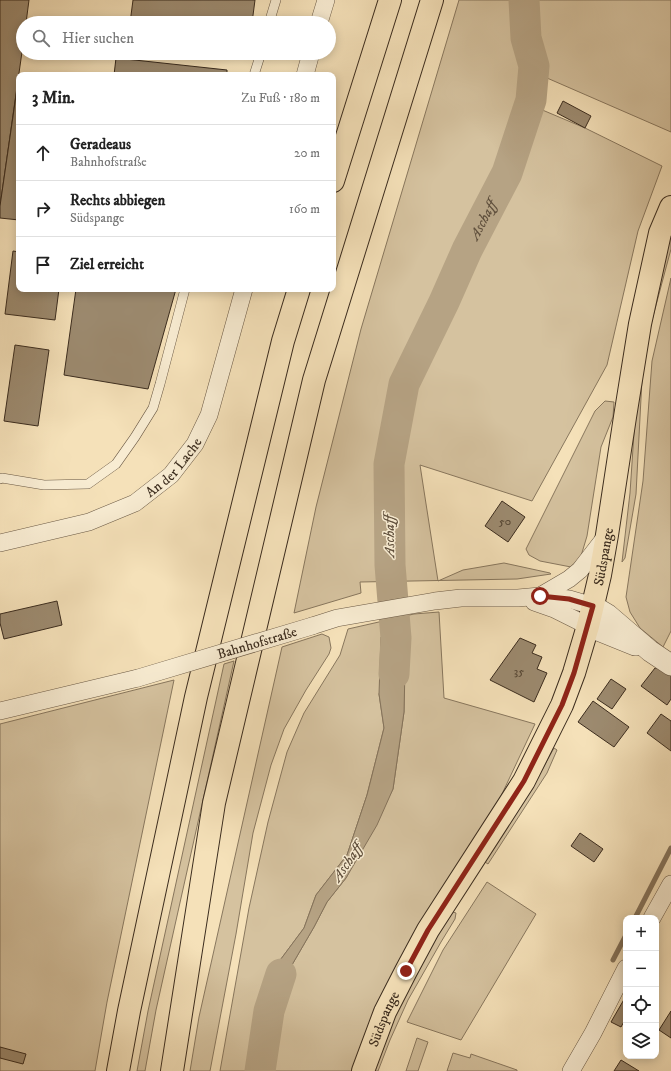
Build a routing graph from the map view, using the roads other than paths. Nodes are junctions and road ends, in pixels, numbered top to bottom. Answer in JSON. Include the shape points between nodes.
{"nodes":[{"id":1,"x":276,"y":0,"type":"edge"},
{"id":2,"x":326,"y":0,"type":"edge"},
{"id":3,"x":390,"y":0,"type":"edge"},
{"id":4,"x":432,"y":0,"type":"edge"},
{"id":5,"x":271,"y":16,"type":"edge"},
{"id":6,"x":321,"y":16,"type":"edge"},
{"id":7,"x":259,"y":60,"type":"edge"},
{"id":8,"x":309,"y":60,"type":"edge"},
{"id":9,"x":255,"y":72,"type":"edge"},
{"id":10,"x":306,"y":72,"type":"edge"},
{"id":11,"x":336,"y":171,"type":"edge"},
{"id":12,"x":671,"y":207,"type":"edge"},
{"id":13,"x":184,"y":292,"type":"edge"},
{"id":14,"x":243,"y":292,"type":"edge"},
{"id":15,"x":298,"y":292,"type":"edge"},
{"id":16,"x":0,"y":479,"type":"edge"},
{"id":17,"x":607,"y":535,"type":"junction"},
{"id":18,"x":0,"y":543,"type":"edge"},
{"id":19,"x":540,"y":596,"type":"junction"},
{"id":20,"x":518,"y":598,"type":"junction"},
{"id":21,"x":591,"y":616,"type":"junction"},
{"id":22,"x":671,"y":664,"type":"edge"},
{"id":23,"x":0,"y":711,"type":"edge"},
{"id":24,"x":671,"y":884,"type":"edge"},
{"id":25,"x":654,"y":915,"type":"edge"},
{"id":26,"x":623,"y":974,"type":"edge"},
{"id":27,"x":118,"y":1071,"type":"edge"},
{"id":28,"x":172,"y":1071,"type":"edge"},
{"id":29,"x":363,"y":1071,"type":"edge"},
{"id":30,"x":571,"y":1071,"type":"edge"}],
"edges":[{"from":1,"to":5,"type":"lane"},
{"from":2,"to":6,"type":"street"},
{"from":3,"to":11,"type":"main road"},
{"from":4,"to":28,"type":"main road","via":[[314,380],[214,803]]},
{"from":7,"to":9,"type":"lane"},
{"from":8,"to":10,"type":"street"},
{"from":12,"to":17,"type":"main road","name":"Südspange","via":[[660,233],[640,324]]},
{"from":13,"to":16,"type":"lane","via":[[153,408],[116,464],[88,484],[44,485]]},
{"from":14,"to":18,"type":"street","name":"An der Lache","via":[[209,414],[195,444],[171,475],[135,503],[90,522]]},
{"from":15,"to":27,"type":"main road","via":[[282,341],[198,689]]},
{"from":17,"to":19,"type":"street","name":"Bahnhofstraße","via":[[580,570]]},
{"from":17,"to":21,"type":"main road","name":"Südspange"},
{"from":19,"to":20,"type":"street","name":"Bahnhofstraße"},
{"from":19,"to":21,"type":"street","name":"Bahnhofstraße","via":[[569,599]]},
{"from":20,"to":21,"type":"street","name":"Bahnhofstraße","via":[[554,609]]},
{"from":20,"to":23,"type":"street","name":"Bahnhofstraße","bridge":true,"via":[[460,598],[337,618],[138,678]]},
{"from":21,"to":22,"type":"street","name":"Bahnhofstraße","via":[[608,615],[650,651]]},
{"from":21,"to":29,"type":"main road","name":"Südspange","via":[[562,705],[524,781],[428,930],[385,1012]]},
{"from":24,"to":25,"type":"street"},
{"from":26,"to":30,"type":"street"}]}
